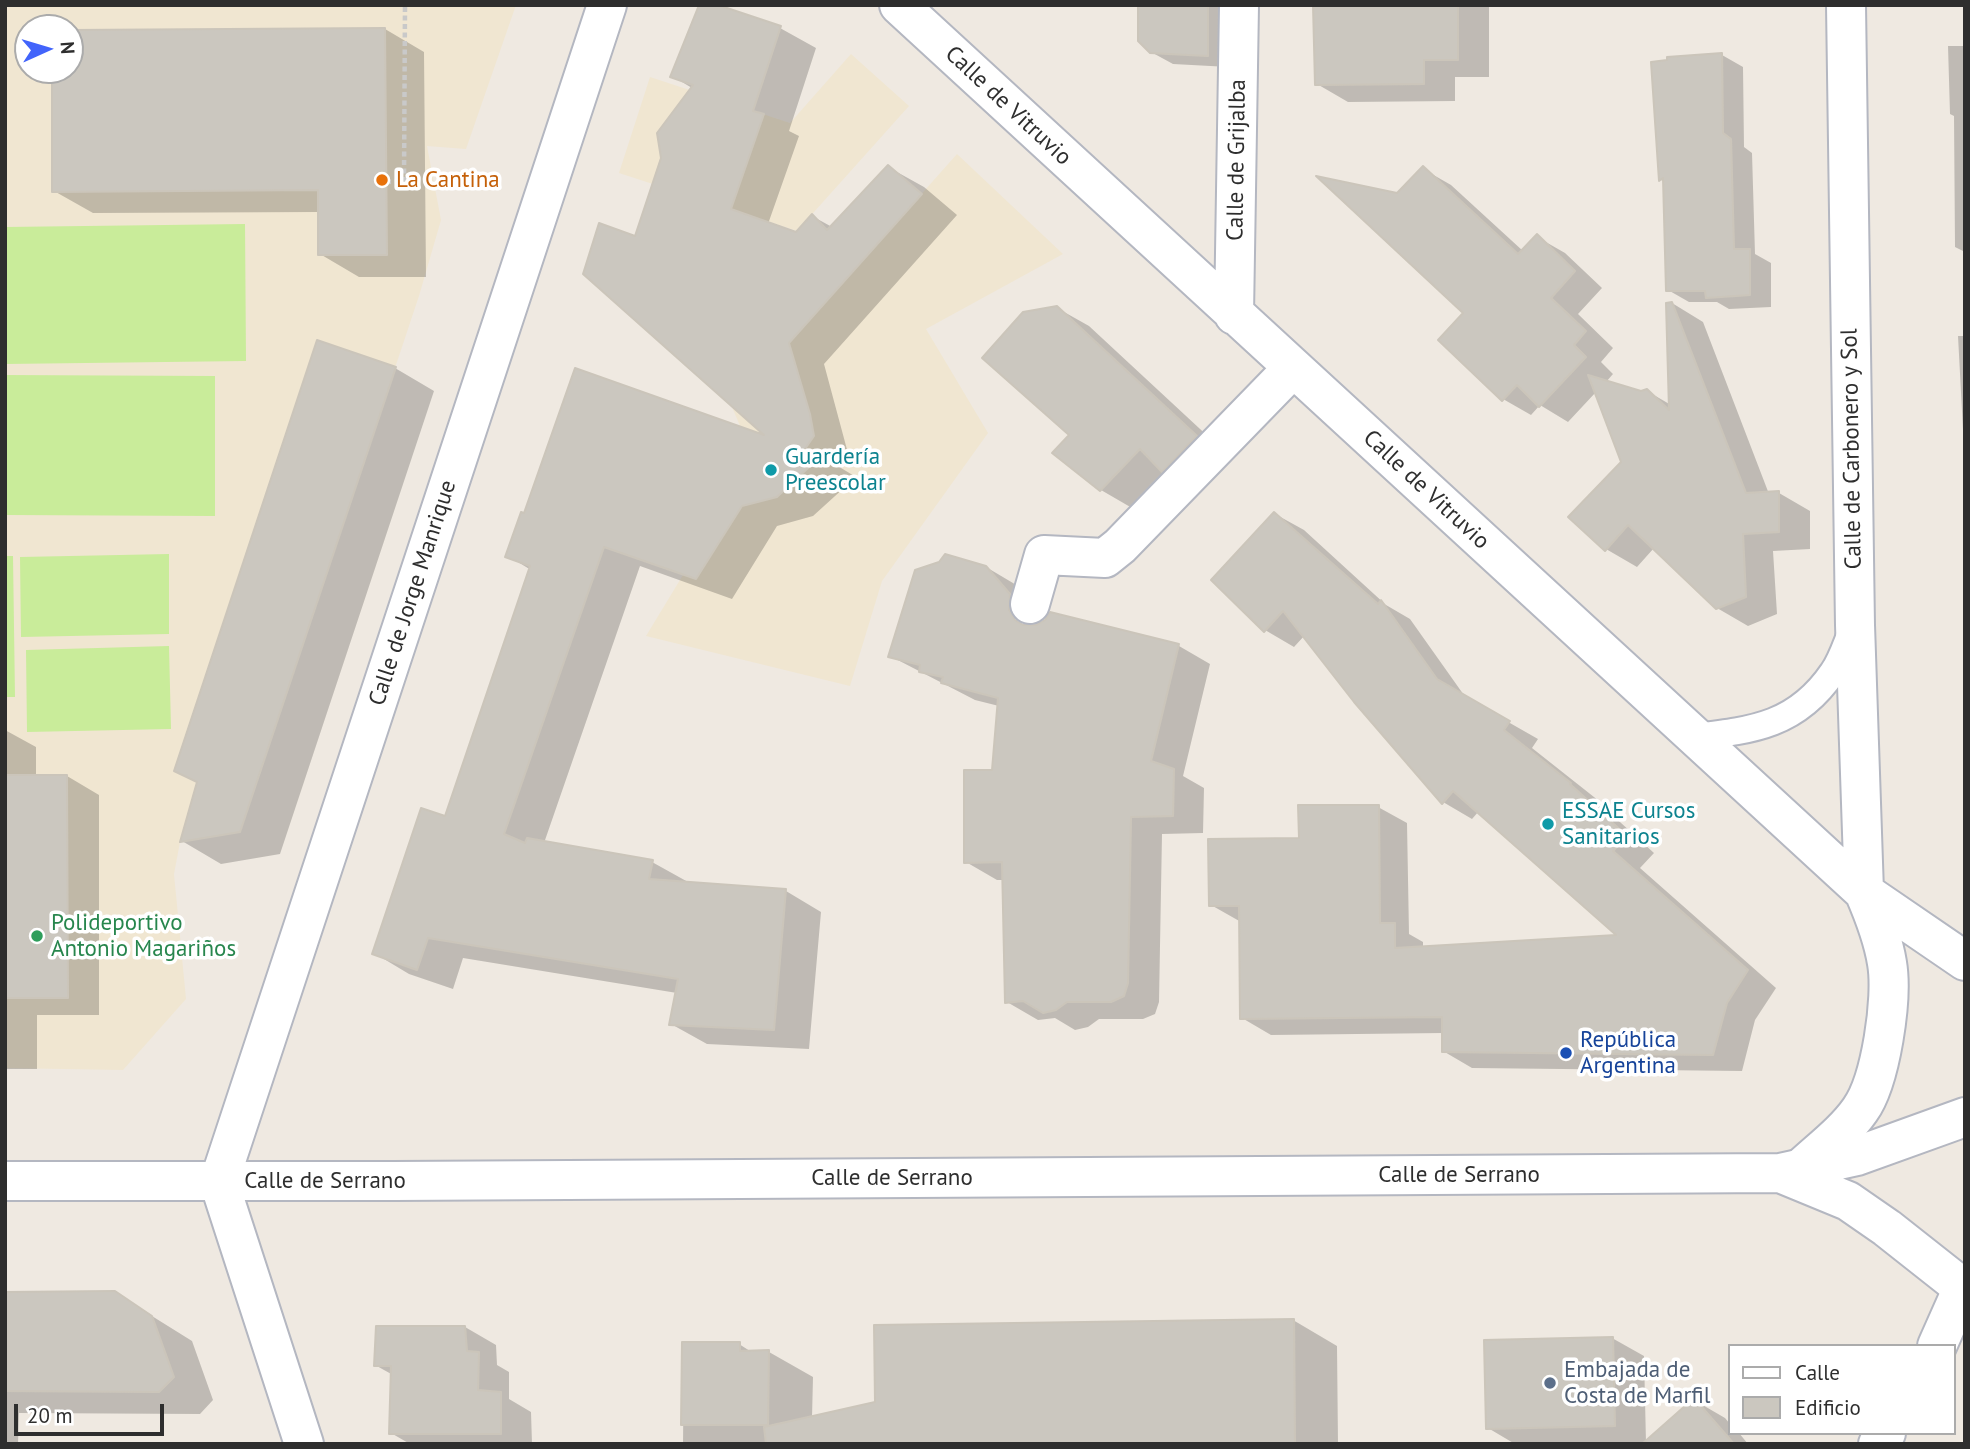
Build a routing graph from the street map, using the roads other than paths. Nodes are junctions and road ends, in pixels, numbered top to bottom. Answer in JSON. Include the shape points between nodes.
{"nodes":[{"id":1,"x":607,"y":5,"type":"edge"},
{"id":2,"x":898,"y":5,"type":"edge"},
{"id":3,"x":1239,"y":5,"type":"edge"},
{"id":4,"x":1846,"y":5,"type":"edge"},
{"id":5,"x":1234,"y":314,"type":"junction"},
{"id":6,"x":1293,"y":368,"type":"junction"},
{"id":7,"x":1030,"y":604,"type":"dead end"},
{"id":8,"x":1855,"y":625,"type":"junction"},
{"id":9,"x":1695,"y":737,"type":"junction"},
{"id":10,"x":1864,"y":892,"type":"junction"},
{"id":11,"x":1965,"y":961,"type":"edge"},
{"id":12,"x":1965,"y":1117,"type":"edge"},
{"id":13,"x":1789,"y":1171,"type":"junction"},
{"id":14,"x":5,"y":1181,"type":"edge"},
{"id":15,"x":219,"y":1182,"type":"junction"},
{"id":16,"x":1964,"y":1287,"type":"edge"},
{"id":17,"x":1938,"y":1344,"type":"edge"},
{"id":18,"x":304,"y":1444,"type":"edge"}],
"edges":[{"from":1,"to":15,"type":"street","name":"Calle de Jorge Manrique"},
{"from":2,"to":5,"type":"street","name":"Calle de Vitruvio"},
{"from":3,"to":5,"type":"street","name":"Calle de Grijalba"},
{"from":4,"to":8,"type":"street","name":"Calle de Carbonero y Sol"},
{"from":5,"to":6,"type":"street","name":"Calle de Vitruvio"},
{"from":6,"to":7,"type":"street","via":[[1105,558],[1044,555]]},
{"from":6,"to":9,"type":"street","name":"Calle de Vitruvio"},
{"from":8,"to":9,"type":"lane","via":[[1834,672],[1784,719],[1749,730]]},
{"from":8,"to":10,"type":"street","name":"Calle de Carbonero y Sol"},
{"from":9,"to":10,"type":"street","name":"Calle de Vitruvio"},
{"from":10,"to":11,"type":"street","name":"Calle de Vitruvio"},
{"from":10,"to":13,"type":"street","via":[[1888,966],[1882,1049],[1873,1085],[1861,1109]]},
{"from":12,"to":13,"type":"street","name":"Calle de Serrano","via":[[1857,1156]]},
{"from":13,"to":15,"type":"street","name":"Calle de Serrano"},
{"from":13,"to":16,"type":"street","name":"Calle de Serrano","via":[[1848,1201]]},
{"from":14,"to":15,"type":"street","name":"Calle de Serrano"},
{"from":15,"to":18,"type":"street"},
{"from":16,"to":17,"type":"street"}]}
